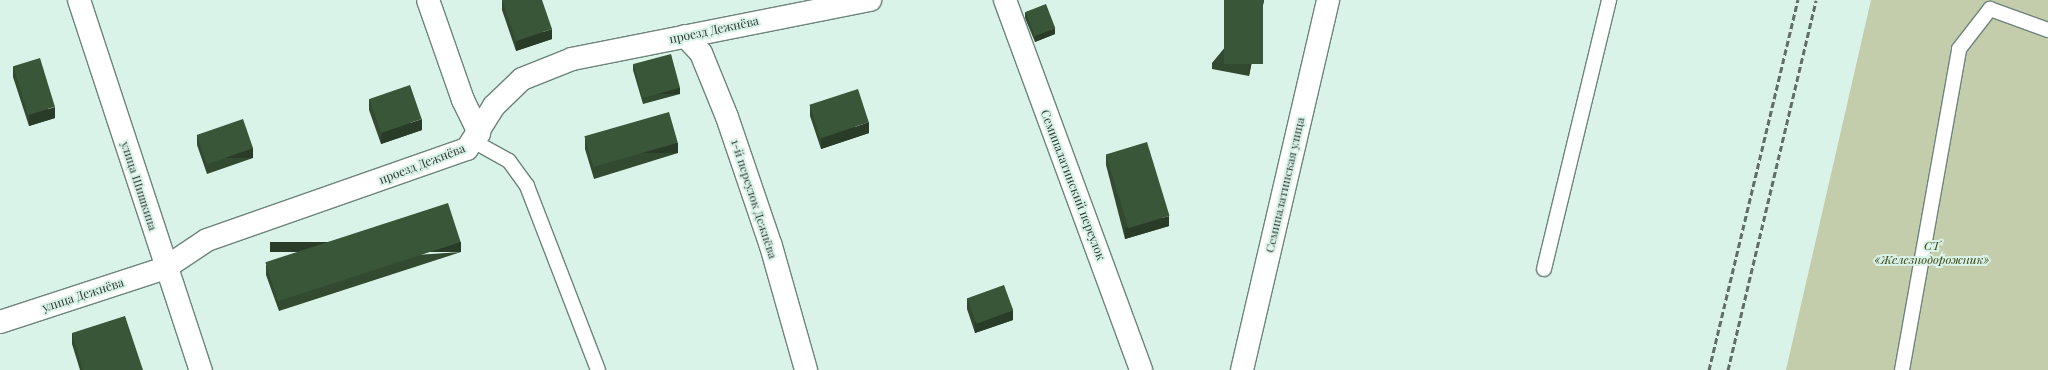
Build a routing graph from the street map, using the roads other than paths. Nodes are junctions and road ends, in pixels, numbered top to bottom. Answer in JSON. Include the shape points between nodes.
{"nodes":[{"id":1,"x":79,"y":0,"type":"edge"},
{"id":2,"x":428,"y":0,"type":"edge"},
{"id":3,"x":1005,"y":0,"type":"edge"},
{"id":4,"x":1328,"y":0,"type":"edge"},
{"id":5,"x":1609,"y":0,"type":"edge"},
{"id":6,"x":857,"y":1,"type":"edge"},
{"id":7,"x":2048,"y":30,"type":"edge"},
{"id":8,"x":685,"y":36,"type":"junction"},
{"id":9,"x":476,"y":137,"type":"junction"},
{"id":10,"x":165,"y":268,"type":"junction"},
{"id":11,"x":1544,"y":269,"type":"dead end"},
{"id":12,"x":0,"y":322,"type":"edge"},
{"id":13,"x":201,"y":370,"type":"edge"},
{"id":14,"x":598,"y":370,"type":"edge"},
{"id":15,"x":806,"y":370,"type":"edge"},
{"id":16,"x":1141,"y":370,"type":"edge"},
{"id":17,"x":1242,"y":370,"type":"edge"},
{"id":18,"x":1902,"y":370,"type":"edge"}],
"edges":[{"from":1,"to":10,"type":"street","name":"улица Шишкина"},
{"from":2,"to":9,"type":"street"},
{"from":3,"to":16,"type":"street","name":"Семипалатинский переулок"},
{"from":4,"to":17,"type":"street","name":"Семипалатинская улица"},
{"from":5,"to":11,"type":"lane"},
{"from":6,"to":8,"type":"street","name":"проезд Дежнёва"},
{"from":7,"to":18,"type":"lane","via":[[1990,9],[1959,49]]},
{"from":8,"to":9,"type":"street","name":"проезд Дежнёва","via":[[572,59],[522,79],[494,106]]},
{"from":8,"to":15,"type":"street","name":"1-й переулок Дежнёва","via":[[701,54],[727,117],[771,246]]},
{"from":9,"to":10,"type":"street","name":"проезд Дежнёва","via":[[467,149],[207,240]]},
{"from":9,"to":14,"type":"lane","via":[[509,161],[527,186]]},
{"from":10,"to":12,"type":"street","name":"улица Дежнёва"},
{"from":10,"to":13,"type":"street","name":"улица Шишкина"}]}
